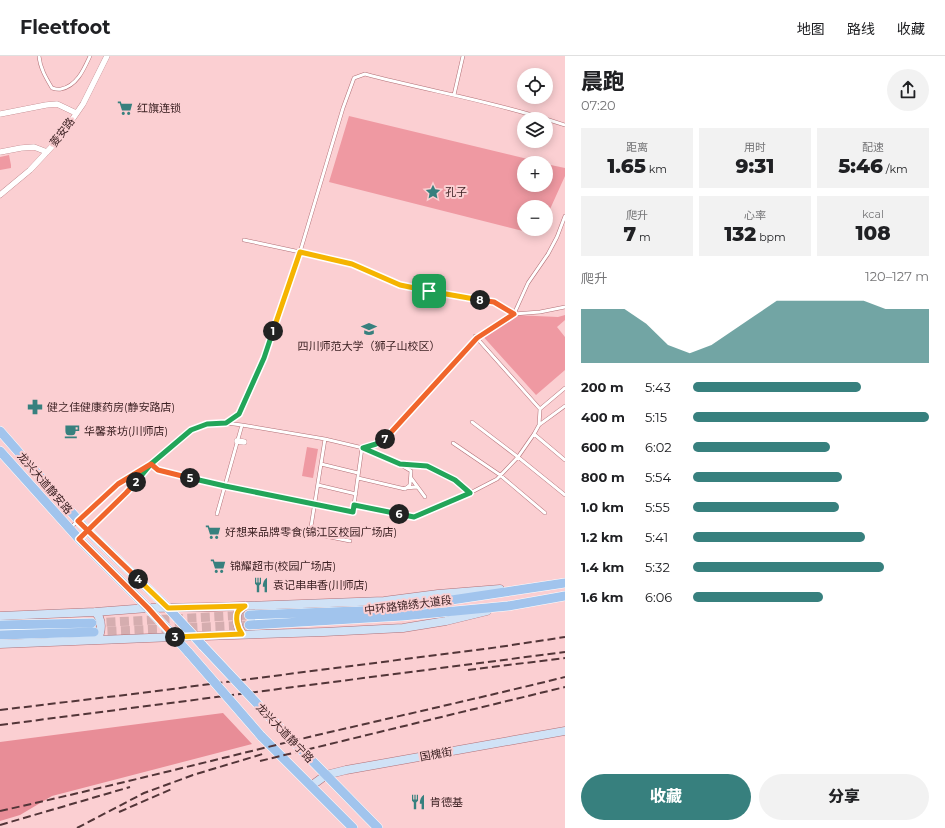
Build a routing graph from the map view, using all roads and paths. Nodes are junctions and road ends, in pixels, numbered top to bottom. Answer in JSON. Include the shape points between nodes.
{"nodes":[{"id":1,"x":39,"y":56,"type":"edge"},
{"id":2,"x":90,"y":56,"type":"edge"},
{"id":3,"x":107,"y":56,"type":"edge"},
{"id":4,"x":464,"y":56,"type":"edge"},
{"id":5,"x":454,"y":95,"type":"junction"},
{"id":6,"x":525,"y":112,"type":"edge"},
{"id":7,"x":76,"y":113,"type":"junction"},
{"id":8,"x":0,"y":114,"type":"edge"},
{"id":9,"x":553,"y":121,"type":"edge"},
{"id":10,"x":565,"y":125,"type":"edge"},
{"id":11,"x":0,"y":152,"type":"edge"},
{"id":12,"x":47,"y":152,"type":"junction"},
{"id":13,"x":0,"y":195,"type":"edge"},
{"id":14,"x":565,"y":216,"type":"edge"},
{"id":15,"x":244,"y":240,"type":"dead end"},
{"id":16,"x":300,"y":252,"type":"junction"},
{"id":17,"x":565,"y":306,"type":"edge"},
{"id":18,"x":514,"y":314,"type":"junction"},
{"id":19,"x":476,"y":337,"type":"junction"},
{"id":20,"x":565,"y":388,"type":"edge"},
{"id":21,"x":565,"y":406,"type":"edge"},
{"id":22,"x":540,"y":409,"type":"junction"},
{"id":23,"x":472,"y":422,"type":"dead end"},
{"id":24,"x":226,"y":423,"type":"junction"},
{"id":25,"x":539,"y":425,"type":"junction"},
{"id":26,"x":242,"y":426,"type":"junction"},
{"id":27,"x":0,"y":432,"type":"edge"},
{"id":28,"x":534,"y":434,"type":"junction"},
{"id":29,"x":325,"y":439,"type":"junction"},
{"id":30,"x":237,"y":441,"type":"junction"},
{"id":31,"x":244,"y":442,"type":"dead end"},
{"id":32,"x":453,"y":443,"type":"dead end"},
{"id":33,"x":362,"y":448,"type":"junction"},
{"id":34,"x":0,"y":451,"type":"edge"},
{"id":35,"x":518,"y":456,"type":"junction"},
{"id":36,"x":565,"y":460,"type":"edge"},
{"id":37,"x":151,"y":464,"type":"junction"},
{"id":38,"x":321,"y":464,"type":"junction"},
{"id":39,"x":400,"y":464,"type":"junction"},
{"id":40,"x":358,"y":473,"type":"junction"},
{"id":41,"x":500,"y":475,"type":"junction"},
{"id":42,"x":358,"y":478,"type":"junction"},
{"id":43,"x":411,"y":478,"type":"junction"},
{"id":44,"x":225,"y":486,"type":"junction"},
{"id":45,"x":318,"y":486,"type":"junction"},
{"id":46,"x":417,"y":487,"type":"junction"},
{"id":47,"x":405,"y":488,"type":"junction"},
{"id":48,"x":470,"y":493,"type":"junction"},
{"id":49,"x":356,"y":494,"type":"junction"},
{"id":50,"x":565,"y":495,"type":"edge"},
{"id":51,"x":425,"y":498,"type":"dead end"},
{"id":52,"x":314,"y":504,"type":"junction"},
{"id":53,"x":354,"y":505,"type":"junction"},
{"id":54,"x":545,"y":513,"type":"dead end"},
{"id":55,"x":218,"y":514,"type":"dead end"},
{"id":56,"x":78,"y":521,"type":"junction"},
{"id":57,"x":69,"y":529,"type":"junction"},
{"id":58,"x":88,"y":530,"type":"junction"},
{"id":59,"x":79,"y":539,"type":"junction"},
{"id":60,"x":350,"y":541,"type":"dead end"},
{"id":61,"x":565,"y":583,"type":"edge"},
{"id":62,"x":553,"y":586,"type":"junction"},
{"id":63,"x":565,"y":596,"type":"edge"},
{"id":64,"x":245,"y":606,"type":"junction"},
{"id":65,"x":508,"y":606,"type":"junction"},
{"id":66,"x":148,"y":608,"type":"junction"},
{"id":67,"x":168,"y":608,"type":"junction"},
{"id":68,"x":95,"y":612,"type":"junction"},
{"id":69,"x":249,"y":615,"type":"tunnel mouth"},
{"id":70,"x":0,"y":616,"type":"edge"},
{"id":71,"x":0,"y":625,"type":"edge"},
{"id":72,"x":249,"y":625,"type":"tunnel mouth"},
{"id":73,"x":94,"y":631,"type":"junction"},
{"id":74,"x":242,"y":634,"type":"junction"},
{"id":75,"x":0,"y":635,"type":"edge"},
{"id":76,"x":193,"y":636,"type":"junction"},
{"id":77,"x":174,"y":637,"type":"junction"},
{"id":78,"x":0,"y":644,"type":"edge"},
{"id":79,"x":565,"y":731,"type":"edge"},
{"id":80,"x":326,"y":775,"type":"junction"},
{"id":81,"x":311,"y":786,"type":"junction"},
{"id":82,"x":353,"y":828,"type":"edge"},
{"id":83,"x":378,"y":828,"type":"edge"}],
"edges":[{"from":1,"to":2,"type":"lane","via":[[45,77],[52,88],[60,89],[72,84]]},
{"from":3,"to":7,"type":"street","name":"菱安路"},
{"from":4,"to":5,"type":"lane"},
{"from":5,"to":6,"type":"lane"},
{"from":5,"to":16,"type":"lane","via":[[364,74],[354,78]]},
{"from":7,"to":8,"type":"street","via":[[57,104]]},
{"from":7,"to":12,"type":"street","name":"菱安路"},
{"from":9,"to":10,"type":"lane"},
{"from":11,"to":12,"type":"street","via":[[34,147]]},
{"from":12,"to":13,"type":"street","name":"菱安路"},
{"from":14,"to":18,"type":"lane","via":[[558,237],[528,283]]},
{"from":15,"to":16,"type":"lane"},
{"from":16,"to":18,"type":"lane","via":[[352,264],[400,285],[494,302]]},
{"from":16,"to":24,"type":"lane","via":[[253,384],[239,414]]},
{"from":17,"to":18,"type":"lane","via":[[540,312]]},
{"from":18,"to":19,"type":"lane"},
{"from":19,"to":22,"type":"lane"},
{"from":19,"to":33,"type":"lane","via":[[387,438]]},
{"from":20,"to":22,"type":"lane"},
{"from":21,"to":25,"type":"lane"},
{"from":22,"to":25,"type":"lane"},
{"from":23,"to":35,"type":"lane"},
{"from":24,"to":26,"type":"lane"},
{"from":24,"to":37,"type":"lane","via":[[207,424],[191,430]]},
{"from":25,"to":28,"type":"lane"},
{"from":26,"to":29,"type":"lane"},
{"from":26,"to":30,"type":"lane"},
{"from":27,"to":56,"type":"main road","name":"龙兴大道静安路"},
{"from":28,"to":35,"type":"lane"},
{"from":28,"to":36,"type":"lane"},
{"from":29,"to":33,"type":"lane"},
{"from":29,"to":38,"type":"lane"},
{"from":30,"to":31,"type":"street"},
{"from":30,"to":44,"type":"lane"},
{"from":32,"to":41,"type":"lane"},
{"from":33,"to":39,"type":"lane"},
{"from":33,"to":40,"type":"lane"},
{"from":34,"to":57,"type":"main road","name":"龙兴大道静安路"},
{"from":35,"to":41,"type":"lane"},
{"from":35,"to":50,"type":"lane"},
{"from":37,"to":44,"type":"lane","via":[[158,470]]},
{"from":37,"to":56,"type":"lane","via":[[118,484]]},
{"from":37,"to":58,"type":"lane"},
{"from":38,"to":40,"type":"lane"},
{"from":38,"to":45,"type":"lane"},
{"from":39,"to":43,"type":"lane","via":[[410,471]]},
{"from":39,"to":48,"type":"lane","via":[[427,466],[455,480]]},
{"from":40,"to":42,"type":"lane"},
{"from":41,"to":48,"type":"lane"},
{"from":41,"to":54,"type":"lane"},
{"from":42,"to":47,"type":"lane"},
{"from":42,"to":49,"type":"lane"},
{"from":43,"to":46,"type":"lane"},
{"from":43,"to":47,"type":"lane","via":[[410,485]]},
{"from":44,"to":52,"type":"lane"},
{"from":44,"to":55,"type":"lane"},
{"from":45,"to":49,"type":"lane"},
{"from":45,"to":52,"type":"lane"},
{"from":46,"to":47,"type":"lane"},
{"from":46,"to":51,"type":"lane"},
{"from":48,"to":53,"type":"lane","via":[[414,517]]},
{"from":49,"to":53,"type":"lane"},
{"from":52,"to":53,"type":"lane","via":[[353,512]]},
{"from":52,"to":60,"type":"lane","via":[[310,534]]},
{"from":56,"to":57,"type":"lane"},
{"from":56,"to":58,"type":"main road","name":"龙兴大道静安路"},
{"from":57,"to":59,"type":"main road","name":"龙兴大道静安路"},
{"from":58,"to":59,"type":"lane"},
{"from":58,"to":67,"type":"main road","name":"龙兴大道静安路"},
{"from":59,"to":66,"type":"main road","name":"龙兴大道静安路"},
{"from":61,"to":62,"type":"main road","name":"中环路锦绣大道段"},
{"from":62,"to":64,"type":"main road","via":[[438,594],[384,601]]},
{"from":62,"to":69,"type":"main road","name":"中环路锦绣大道段","via":[[385,610]]},
{"from":63,"to":65,"type":"main road","name":"中环路锦绣大道段"},
{"from":64,"to":67,"type":"main road"},
{"from":64,"to":74,"type":"main road","via":[[238,614],[238,628]]},
{"from":65,"to":72,"type":"main road","name":"中环路锦绣大道段","via":[[402,616]]},
{"from":65,"to":74,"type":"main road","via":[[403,628]]},
{"from":66,"to":67,"type":"main road"},
{"from":66,"to":68,"type":"main road"},
{"from":66,"to":77,"type":"main road","name":"龙兴大道静安路"},
{"from":67,"to":76,"type":"main road","name":"龙兴大道静安路"},
{"from":68,"to":70,"type":"main road"},
{"from":68,"to":73,"type":"main road","via":[[101,625],[100,635]]},
{"from":71,"to":73,"type":"main road"},
{"from":73,"to":75,"type":"main road"},
{"from":73,"to":77,"type":"main road"},
{"from":73,"to":78,"type":"main road"},
{"from":74,"to":76,"type":"main road"},
{"from":76,"to":77,"type":"main road"},
{"from":76,"to":80,"type":"main road","name":"龙兴大道静宁路","bridge":true},
{"from":77,"to":81,"type":"main road","name":"龙兴大道静宁路","bridge":true,"via":[[261,736]]},
{"from":79,"to":80,"type":"main road","name":"国槐街"},
{"from":80,"to":81,"type":"main road","name":"国槐街"},
{"from":80,"to":83,"type":"main road","name":"龙兴大道静宁路"},
{"from":81,"to":82,"type":"main road","name":"龙兴大道静宁路"}]}
